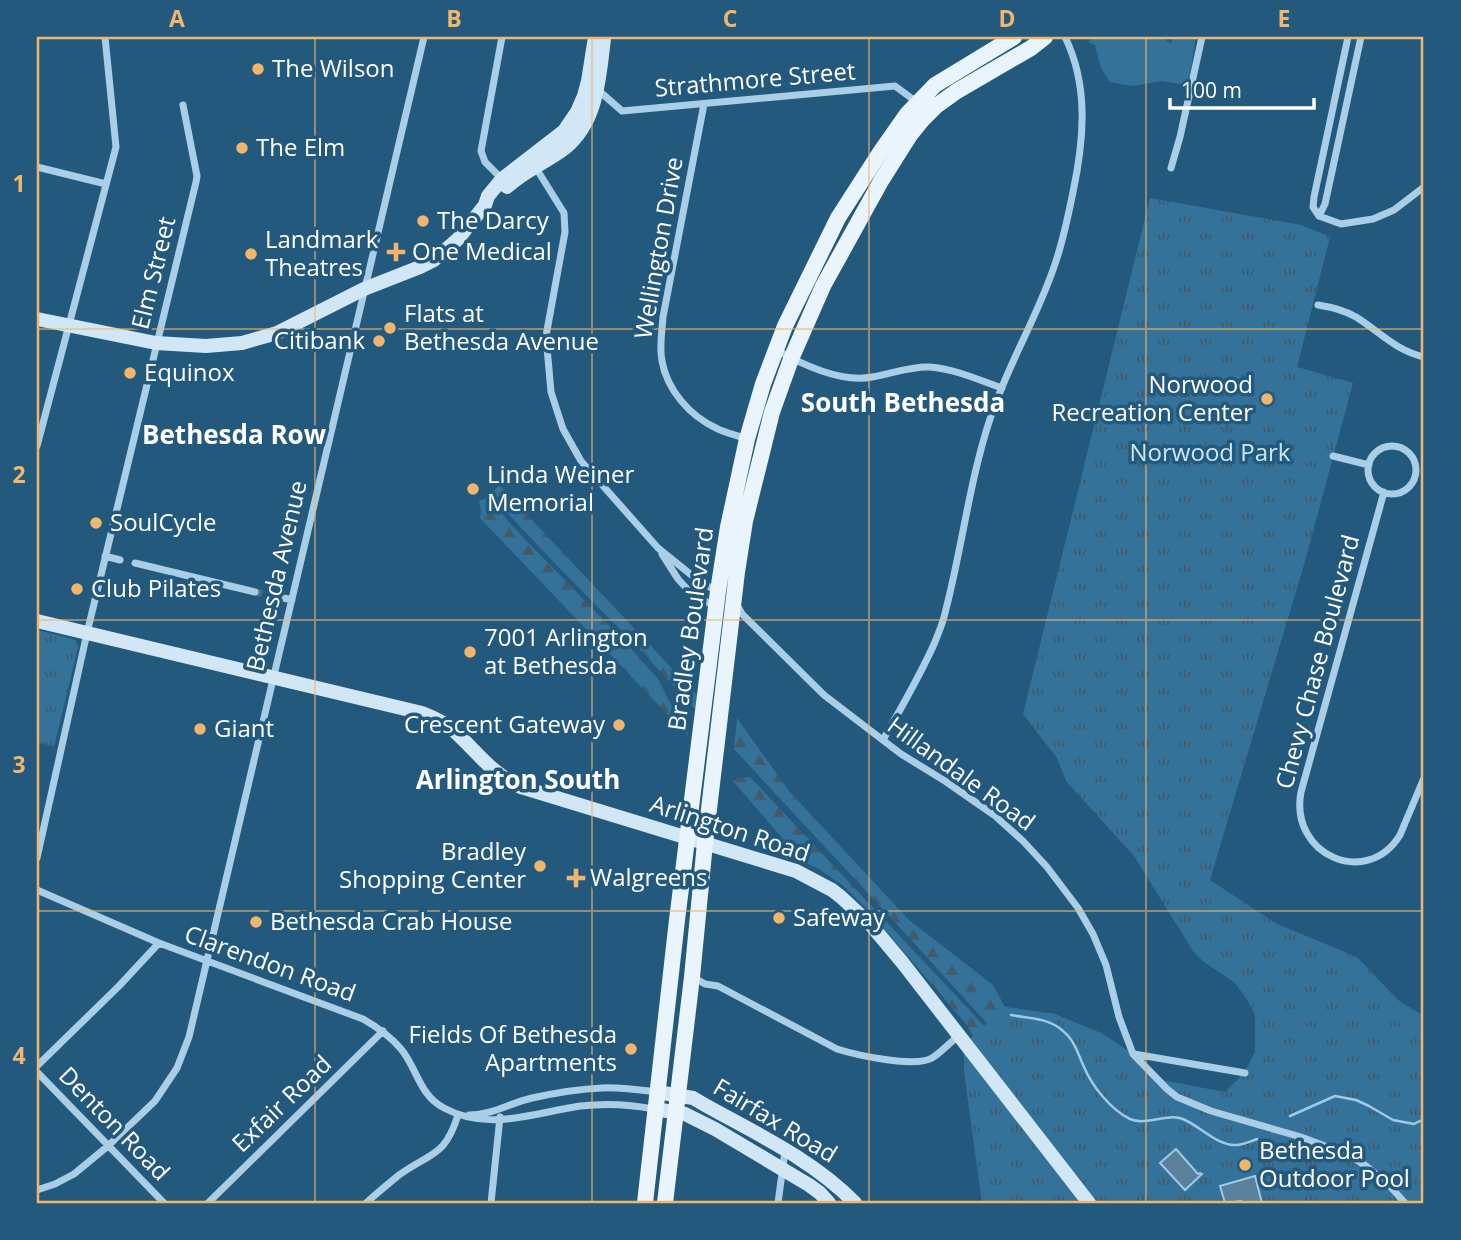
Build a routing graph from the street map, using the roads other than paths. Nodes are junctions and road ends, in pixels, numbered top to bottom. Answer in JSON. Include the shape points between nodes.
{"nodes":[{"id":1,"x":105,"y":37,"type":"edge"},
{"id":2,"x":424,"y":37,"type":"edge"},
{"id":3,"x":502,"y":37,"type":"edge"},
{"id":4,"x":595,"y":37,"type":"edge"},
{"id":5,"x":604,"y":37,"type":"edge"},
{"id":6,"x":1014,"y":37,"type":"edge"},
{"id":7,"x":1045,"y":37,"type":"edge"},
{"id":8,"x":1065,"y":37,"type":"edge"},
{"id":9,"x":1202,"y":37,"type":"edge"},
{"id":10,"x":1348,"y":37,"type":"edge"},
{"id":11,"x":1360,"y":37,"type":"edge"},
{"id":12,"x":592,"y":98,"type":"junction"},
{"id":13,"x":917,"y":103,"type":"junction"},
{"id":14,"x":704,"y":104,"type":"junction"},
{"id":15,"x":183,"y":105,"type":"dead end"},
{"id":16,"x":936,"y":106,"type":"junction"},
{"id":17,"x":1331,"y":114,"type":"junction"},
{"id":18,"x":1344,"y":117,"type":"junction"},
{"id":19,"x":910,"y":135,"type":"junction"},
{"id":20,"x":37,"y":167,"type":"edge"},
{"id":21,"x":1171,"y":167,"type":"dead end"},
{"id":22,"x":536,"y":168,"type":"junction"},
{"id":23,"x":505,"y":183,"type":"junction"},
{"id":24,"x":106,"y":184,"type":"junction"},
{"id":25,"x":1424,"y":187,"type":"edge"},
{"id":26,"x":1319,"y":216,"type":"junction"},
{"id":27,"x":364,"y":289,"type":"junction"},
{"id":28,"x":1318,"y":305,"type":"dead end"},
{"id":29,"x":37,"y":320,"type":"edge"},
{"id":30,"x":68,"y":326,"type":"junction"},
{"id":31,"x":156,"y":343,"type":"junction"},
{"id":32,"x":775,"y":349,"type":"junction"},
{"id":33,"x":1424,"y":358,"type":"edge"},
{"id":34,"x":791,"y":359,"type":"junction"},
{"id":35,"x":1002,"y":388,"type":"junction"},
{"id":36,"x":747,"y":439,"type":"junction"},
{"id":37,"x":37,"y":446,"type":"edge"},
{"id":38,"x":1373,"y":455,"type":"junction"},
{"id":39,"x":1333,"y":456,"type":"dead end"},
{"id":40,"x":1356,"y":462,"type":"junction"},
{"id":41,"x":1369,"y":465,"type":"junction"},
{"id":42,"x":1415,"y":477,"type":"junction"},
{"id":43,"x":1424,"y":479,"type":"edge"},
{"id":44,"x":1384,"y":492,"type":"junction"},
{"id":45,"x":658,"y":548,"type":"junction"},
{"id":46,"x":105,"y":556,"type":"junction"},
{"id":47,"x":120,"y":560,"type":"dead end"},
{"id":48,"x":135,"y":563,"type":"dead end"},
{"id":49,"x":255,"y":592,"type":"tunnel mouth"},
{"id":50,"x":275,"y":596,"type":"tunnel mouth"},
{"id":51,"x":717,"y":599,"type":"junction"},
{"id":52,"x":734,"y":599,"type":"junction"},
{"id":53,"x":292,"y":600,"type":"junction"},
{"id":54,"x":737,"y":616,"type":"junction"},
{"id":55,"x":37,"y":621,"type":"edge"},
{"id":56,"x":87,"y":633,"type":"junction"},
{"id":57,"x":273,"y":679,"type":"junction"},
{"id":58,"x":883,"y":740,"type":"junction"},
{"id":59,"x":1424,"y":778,"type":"edge"},
{"id":60,"x":687,"y":838,"type":"junction"},
{"id":61,"x":705,"y":843,"type":"junction"},
{"id":62,"x":37,"y":858,"type":"edge"},
{"id":63,"x":37,"y":890,"type":"edge"},
{"id":64,"x":159,"y":943,"type":"junction"},
{"id":65,"x":206,"y":961,"type":"junction"},
{"id":66,"x":698,"y":981,"type":"junction"},
{"id":67,"x":383,"y":1031,"type":"junction"},
{"id":68,"x":958,"y":1036,"type":"junction"},
{"id":69,"x":1133,"y":1054,"type":"junction"},
{"id":70,"x":37,"y":1066,"type":"edge"},
{"id":71,"x":37,"y":1072,"type":"edge"},
{"id":72,"x":1245,"y":1073,"type":"dead end"},
{"id":73,"x":657,"y":1092,"type":"junction"},
{"id":74,"x":677,"y":1094,"type":"junction"},
{"id":75,"x":655,"y":1109,"type":"junction"},
{"id":76,"x":501,"y":1110,"type":"junction"},
{"id":77,"x":675,"y":1112,"type":"junction"},
{"id":78,"x":458,"y":1115,"type":"junction"},
{"id":79,"x":500,"y":1121,"type":"junction"},
{"id":80,"x":108,"y":1146,"type":"junction"},
{"id":81,"x":785,"y":1150,"type":"junction"},
{"id":82,"x":782,"y":1168,"type":"junction"},
{"id":83,"x":37,"y":1189,"type":"edge"},
{"id":84,"x":164,"y":1203,"type":"edge"},
{"id":85,"x":208,"y":1203,"type":"edge"},
{"id":86,"x":366,"y":1203,"type":"edge"},
{"id":87,"x":491,"y":1203,"type":"edge"},
{"id":88,"x":645,"y":1203,"type":"edge"},
{"id":89,"x":665,"y":1203,"type":"edge"},
{"id":90,"x":778,"y":1203,"type":"edge"},
{"id":91,"x":829,"y":1203,"type":"edge"},
{"id":92,"x":855,"y":1203,"type":"edge"},
{"id":93,"x":1089,"y":1203,"type":"edge"},
{"id":94,"x":1405,"y":1203,"type":"edge"}],
"edges":[{"from":1,"to":24,"type":"street","via":[[116,147]]},
{"from":2,"to":27,"type":"street","name":"Bethesda Avenue"},
{"from":3,"to":23,"type":"street","via":[[481,150],[485,162]]},
{"from":4,"to":12,"type":"street","via":[[589,81]]},
{"from":5,"to":12,"type":"street"},
{"from":6,"to":13,"type":"main road","name":"Bradley Boulevard","via":[[935,85]]},
{"from":7,"to":16,"type":"main road","name":"Bradley Boulevard"},
{"from":8,"to":35,"type":"street","via":[[1081,93],[1081,154],[1055,266]]},
{"from":9,"to":21,"type":"street"},
{"from":10,"to":17,"type":"street"},
{"from":11,"to":18,"type":"street"},
{"from":12,"to":14,"type":"street","name":"Strathmore Street","via":[[622,111]]},
{"from":12,"to":22,"type":"street","via":[[586,122],[573,140]]},
{"from":12,"to":23,"type":"street","via":[[564,131],[512,170]]},
{"from":13,"to":14,"type":"street","name":"Strathmore Street","via":[[895,86]]},
{"from":13,"to":16,"type":"street"},
{"from":13,"to":19,"type":"main road"},
{"from":13,"to":32,"type":"main road","name":"Bradley Boulevard","via":[[838,218]]},
{"from":14,"to":36,"type":"street","name":"Wellington Drive","via":[[663,317],[662,363],[670,385],[694,414],[715,428]]},
{"from":15,"to":31,"type":"street","name":"Elm Street","via":[[197,176]]},
{"from":16,"to":19,"type":"main road","name":"Bradley Boulevard"},
{"from":17,"to":18,"type":"street"},
{"from":17,"to":26,"type":"street","via":[[1314,197],[1313,207]]},
{"from":18,"to":26,"type":"street"},
{"from":19,"to":34,"type":"main road","name":"Bradley Boulevard","via":[[828,276]]},
{"from":20,"to":24,"type":"street"},
{"from":22,"to":23,"type":"street"},
{"from":22,"to":45,"type":"street","via":[[565,222],[546,336],[551,391],[563,429],[581,461]]},
{"from":23,"to":27,"type":"street","via":[[495,201],[485,205],[434,260]]},
{"from":24,"to":30,"type":"street"},
{"from":25,"to":26,"type":"street","via":[[1394,210],[1373,219],[1341,224]]},
{"from":27,"to":31,"type":"street","via":[[257,340],[225,345]]},
{"from":27,"to":53,"type":"street","name":"Bethesda Avenue"},
{"from":28,"to":33,"type":"street","via":[[1356,316],[1391,343]]},
{"from":29,"to":30,"type":"street"},
{"from":30,"to":31,"type":"street"},
{"from":30,"to":37,"type":"street"},
{"from":31,"to":46,"type":"street","name":"Elm Street"},
{"from":32,"to":34,"type":"street"},
{"from":32,"to":36,"type":"main road","name":"Bradley Boulevard"},
{"from":34,"to":35,"type":"street","via":[[818,370],[868,378],[929,367]]},
{"from":34,"to":52,"type":"main road","name":"Bradley Boulevard","via":[[772,412],[747,511]]},
{"from":35,"to":58,"type":"street","via":[[979,456],[944,619],[923,669]]},
{"from":36,"to":51,"type":"main road","name":"Bradley Boulevard"},
{"from":38,"to":40,"type":"street"},
{"from":38,"to":41,"type":"street"},
{"from":38,"to":42,"type":"street","via":[[1386,447],[1400,447],[1415,463]]},
{"from":39,"to":40,"type":"street"},
{"from":40,"to":41,"type":"street"},
{"from":41,"to":44,"type":"street","via":[[1371,482]]},
{"from":42,"to":43,"type":"street"},
{"from":42,"to":44,"type":"street","via":[[1402,492]]},
{"from":44,"to":59,"type":"street","name":"Chevy Chase Boulevard","via":[[1299,816],[1312,844],[1333,860],[1366,861],[1396,842]]},
{"from":45,"to":51,"type":"street"},
{"from":45,"to":51,"type":"street","via":[[689,591]]},
{"from":46,"to":47,"type":"street"},
{"from":46,"to":56,"type":"street","name":"Elm Street"},
{"from":48,"to":49,"type":"street"},
{"from":50,"to":53,"type":"street"},
{"from":51,"to":52,"type":"street"},
{"from":51,"to":54,"type":"street","name":"Hillandale Road"},
{"from":51,"to":60,"type":"main road","name":"Bradley Boulevard"},
{"from":52,"to":54,"type":"main road","name":"Bradley Boulevard"},
{"from":53,"to":57,"type":"street","name":"Bethesda Avenue"},
{"from":54,"to":58,"type":"street","name":"Hillandale Road","via":[[824,695]]},
{"from":54,"to":61,"type":"main road","name":"Bradley Boulevard"},
{"from":55,"to":56,"type":"street","name":"Arlington Road"},
{"from":56,"to":57,"type":"street","name":"Arlington Road"},
{"from":56,"to":62,"type":"street","name":"Elm Street"},
{"from":57,"to":60,"type":"street","name":"Arlington Road","via":[[422,713],[450,727],[508,782]]},
{"from":57,"to":65,"type":"street","name":"Bethesda Avenue"},
{"from":58,"to":69,"type":"street","name":"Hillandale Road","via":[[994,815],[1047,867],[1093,934]]},
{"from":60,"to":61,"type":"street","name":"Arlington Road"},
{"from":60,"to":73,"type":"main road","name":"Bradley Boulevard"},
{"from":61,"to":66,"type":"main road","name":"Bradley Boulevard"},
{"from":61,"to":68,"type":"street","name":"Arlington Road","via":[[796,871],[832,890],[871,925]]},
{"from":63,"to":64,"type":"street","name":"Clarendon Road"},
{"from":64,"to":65,"type":"street","name":"Clarendon Road"},
{"from":64,"to":70,"type":"street"},
{"from":65,"to":67,"type":"street","name":"Clarendon Road","via":[[348,1013]]},
{"from":65,"to":80,"type":"street","name":"Bethesda Avenue","via":[[177,1068],[155,1101]]},
{"from":66,"to":68,"type":"street","via":[[718,986],[837,1049],[857,1055],[916,1062],[932,1059]]},
{"from":66,"to":74,"type":"main road","name":"Bradley Boulevard"},
{"from":67,"to":78,"type":"street","name":"Clarendon Road","via":[[402,1050],[432,1099]]},
{"from":67,"to":85,"type":"street","name":"Exfair Road"},
{"from":68,"to":93,"type":"street","name":"Arlington Road"},
{"from":69,"to":72,"type":"street"},
{"from":69,"to":94,"type":"street","name":"Hillandale Road","via":[[1177,1097],[1349,1155]]},
{"from":71,"to":80,"type":"street","name":"Denton Road"},
{"from":73,"to":74,"type":"street","name":"Fairfax Road"},
{"from":73,"to":75,"type":"main road","name":"Bradley Boulevard"},
{"from":73,"to":76,"type":"street","name":"Fairfax Road","via":[[604,1087],[568,1091],[529,1098]]},
{"from":74,"to":77,"type":"main road","name":"Bradley Boulevard"},
{"from":74,"to":81,"type":"street","name":"Fairfax Road","via":[[693,1098]]},
{"from":75,"to":77,"type":"street","name":"Fairfax Road"},
{"from":75,"to":79,"type":"street","name":"Fairfax Road","via":[[610,1103]]},
{"from":75,"to":88,"type":"main road","name":"Bradley Boulevard"},
{"from":76,"to":78,"type":"street","name":"Fairfax Road"},
{"from":76,"to":79,"type":"street"},
{"from":77,"to":82,"type":"street","name":"Fairfax Road"},
{"from":77,"to":89,"type":"main road","name":"Bradley Boulevard"},
{"from":78,"to":79,"type":"street","name":"Fairfax Road"},
{"from":78,"to":86,"type":"street","via":[[453,1132],[437,1152]]},
{"from":79,"to":87,"type":"street"},
{"from":80,"to":83,"type":"street","name":"Bethesda Avenue","via":[[74,1174]]},
{"from":80,"to":84,"type":"street","name":"Denton Road"},
{"from":81,"to":82,"type":"street"},
{"from":81,"to":92,"type":"street","name":"Fairfax Road","via":[[816,1169]]},
{"from":82,"to":90,"type":"street"},
{"from":82,"to":91,"type":"street","name":"Fairfax Road"}]}
